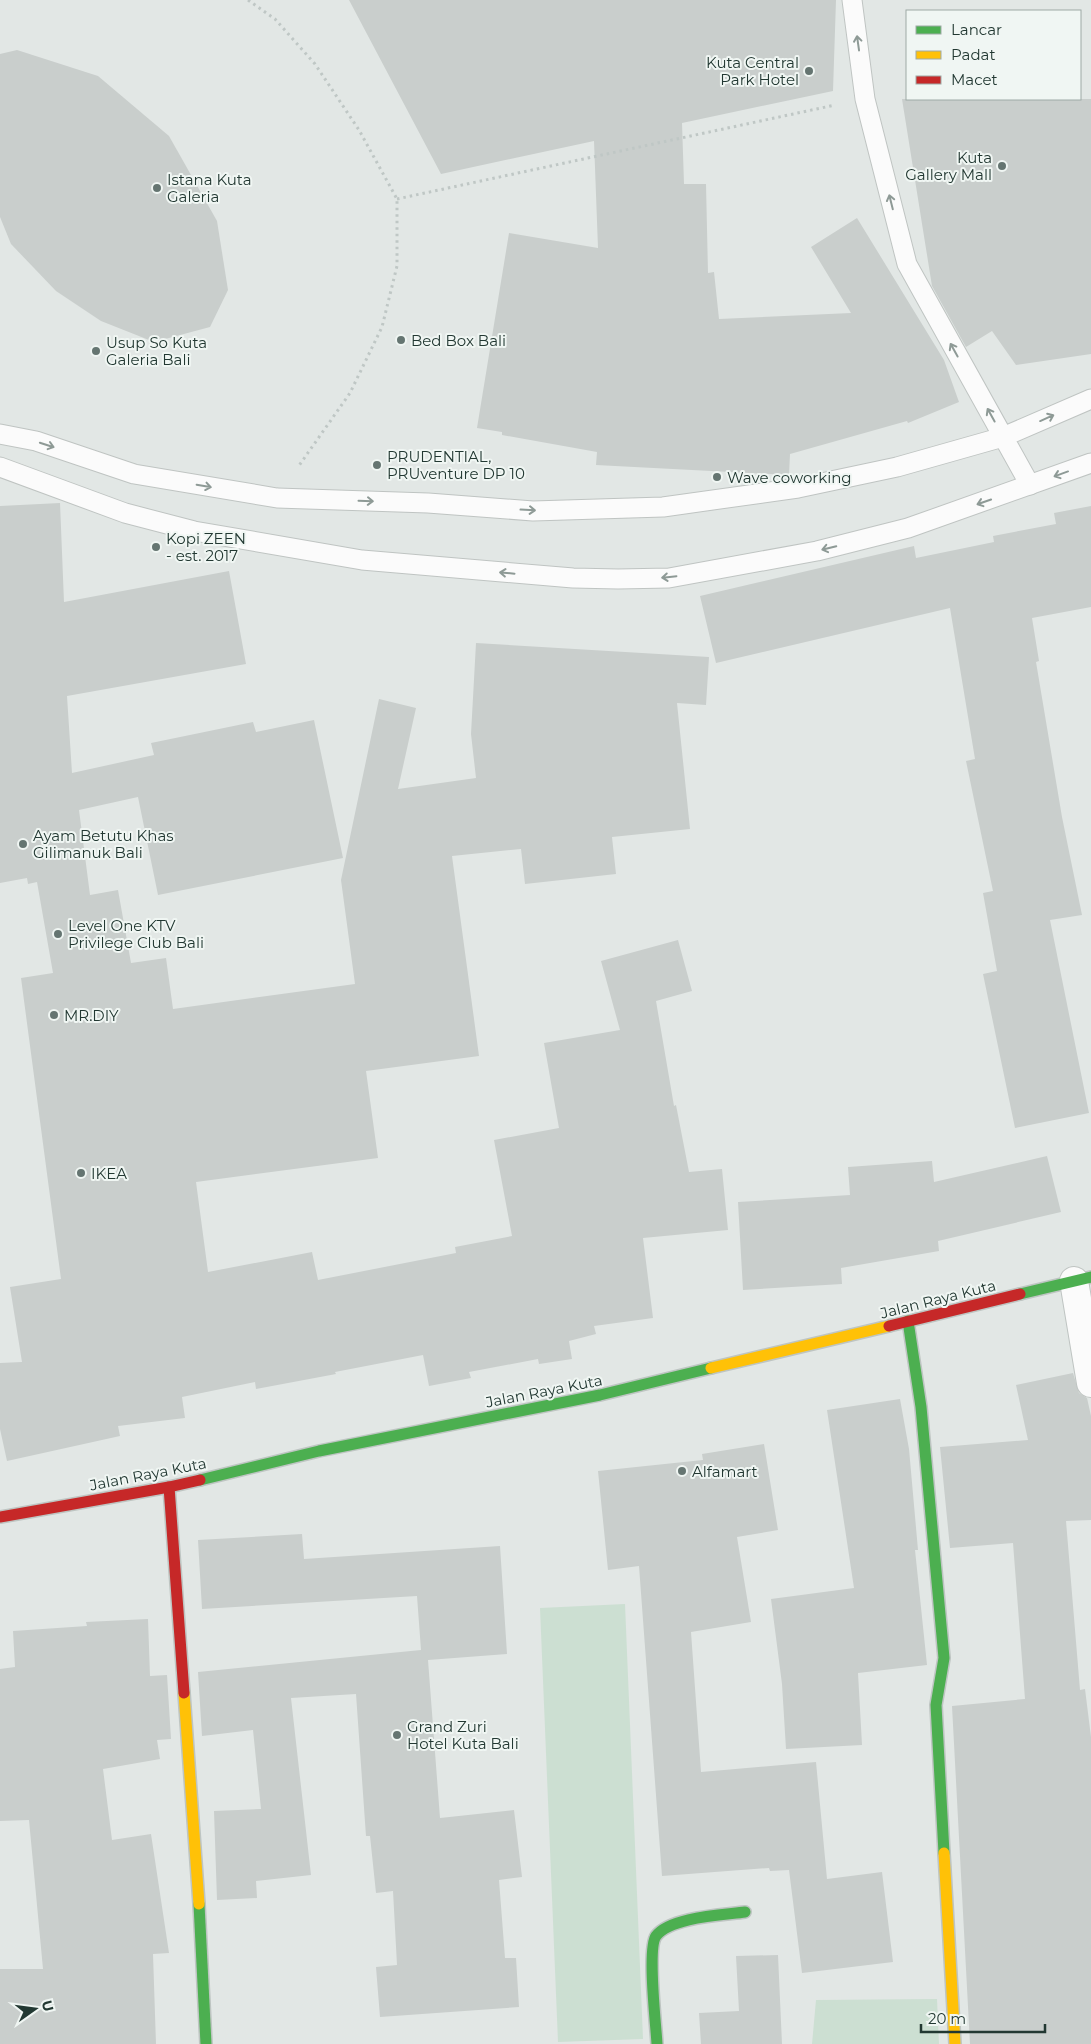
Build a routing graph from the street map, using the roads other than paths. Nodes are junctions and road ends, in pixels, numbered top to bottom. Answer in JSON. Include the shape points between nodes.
{"nodes":[{"id":1,"x":852,"y":0,"type":"edge"},
{"id":2,"x":1091,"y":399,"type":"edge"},
{"id":3,"x":0,"y":434,"type":"edge"},
{"id":4,"x":1003,"y":437,"type":"junction"},
{"id":5,"x":1091,"y":463,"type":"edge"},
{"id":6,"x":0,"y":467,"type":"edge"},
{"id":7,"x":1030,"y":485,"type":"junction"},
{"id":8,"x":1082,"y":1279,"type":"edge"},
{"id":9,"x":908,"y":1321,"type":"junction"},
{"id":10,"x":1091,"y":1384,"type":"edge"},
{"id":11,"x":169,"y":1487,"type":"junction"},
{"id":12,"x":0,"y":1517,"type":"edge"},
{"id":13,"x":745,"y":1912,"type":"dead end"},
{"id":14,"x":206,"y":2044,"type":"edge"},
{"id":15,"x":657,"y":2044,"type":"edge"},
{"id":16,"x":955,"y":2044,"type":"edge"}],
"edges":[{"from":4,"to":1,"type":"lane","one_way":true,"via":[[907,264],[865,98]]},
{"from":4,"to":2,"type":"lane","one_way":true},
{"from":3,"to":4,"type":"lane","one_way":true,"via":[[36,441],[134,474],[276,498],[533,510],[663,507],[798,488],[897,468]]},
{"from":4,"to":7,"type":"lane"},
{"from":5,"to":7,"type":"lane","one_way":true},
{"from":7,"to":6,"type":"lane","one_way":true,"via":[[908,528],[817,551],[669,578],[573,578],[362,560],[194,531],[125,513]]},
{"from":8,"to":9,"type":"street","name":"Jalan Raya Kuta"},
{"from":8,"to":10,"type":"street"},
{"from":9,"to":11,"type":"street","name":"Jalan Raya Kuta","via":[[600,1395],[319,1451]]},
{"from":9,"to":16,"type":"street","via":[[921,1407],[944,1658],[944,1674],[936,1705]]},
{"from":11,"to":12,"type":"street","name":"Jalan Raya Kuta"},
{"from":11,"to":14,"type":"street"},
{"from":13,"to":15,"type":"street","via":[[680,1922],[658,1933],[652,1952]]}]}
